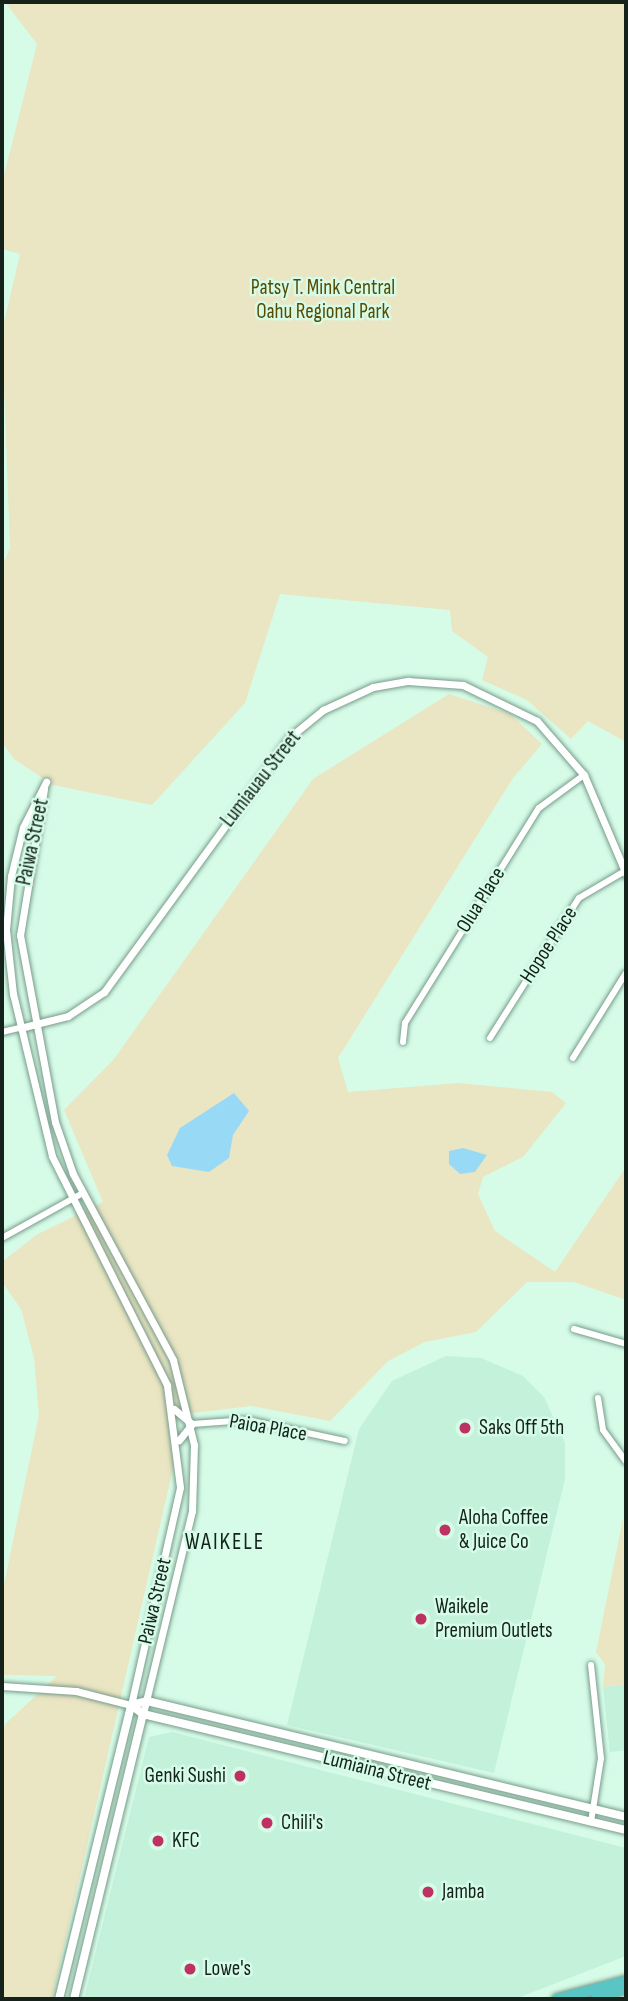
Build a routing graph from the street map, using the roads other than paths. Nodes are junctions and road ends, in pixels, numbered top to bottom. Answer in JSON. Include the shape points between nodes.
{"nodes":[{"id":1,"x":584,"y":775,"type":"junction"},
{"id":2,"x":626,"y":872,"type":"edge"},
{"id":3,"x":626,"y":973,"type":"edge"},
{"id":4,"x":33,"y":1026,"type":"junction"},
{"id":5,"x":20,"y":1028,"type":"junction"},
{"id":6,"x":2,"y":1032,"type":"edge"},
{"id":7,"x":490,"y":1038,"type":"dead end"},
{"id":8,"x":403,"y":1042,"type":"dead end"},
{"id":9,"x":573,"y":1058,"type":"dead end"},
{"id":10,"x":83,"y":1194,"type":"junction"},
{"id":11,"x":72,"y":1200,"type":"junction"},
{"id":12,"x":2,"y":1238,"type":"edge"},
{"id":13,"x":574,"y":1329,"type":"dead end"},
{"id":14,"x":626,"y":1344,"type":"edge"},
{"id":15,"x":598,"y":1398,"type":"dead end"},
{"id":16,"x":174,"y":1409,"type":"junction"},
{"id":17,"x":191,"y":1423,"type":"junction"},
{"id":18,"x":179,"y":1440,"type":"junction"},
{"id":19,"x":345,"y":1441,"type":"dead end"},
{"id":20,"x":626,"y":1462,"type":"edge"},
{"id":21,"x":591,"y":1665,"type":"dead end"},
{"id":22,"x":2,"y":1686,"type":"edge"},
{"id":23,"x":147,"y":1701,"type":"junction"},
{"id":24,"x":131,"y":1705,"type":"junction"},
{"id":25,"x":144,"y":1714,"type":"junction"},
{"id":26,"x":594,"y":1810,"type":"junction"},
{"id":27,"x":626,"y":1817,"type":"edge"},
{"id":28,"x":591,"y":1822,"type":"junction"},
{"id":29,"x":626,"y":1830,"type":"edge"},
{"id":30,"x":626,"y":1981,"type":"edge"},
{"id":31,"x":626,"y":1987,"type":"edge"},
{"id":32,"x":60,"y":1999,"type":"edge"},
{"id":33,"x":74,"y":1999,"type":"edge"},
{"id":34,"x":557,"y":1999,"type":"edge"},
{"id":35,"x":595,"y":1999,"type":"edge"}],
"edges":[{"from":1,"to":2,"type":"street","name":"Lumiauau Street"},
{"from":1,"to":4,"type":"street","name":"Lumiauau Street","via":[[537,721],[483,691],[408,681],[337,702],[278,752],[112,984],[82,1009]]},
{"from":1,"to":8,"type":"street","name":"Olua Place","via":[[539,808],[405,1023]]},
{"from":2,"to":7,"type":"street","name":"Hopoe Place","via":[[579,898]]},
{"from":3,"to":9,"type":"street"},
{"from":4,"to":5,"type":"street","name":"Lumiauau Street"},
{"from":4,"to":5,"type":"street","name":"Paiwa Street","via":[[20,918],[46,782],[23,827],[8,900],[9,970]]},
{"from":4,"to":10,"type":"street","name":"Paiwa Street","via":[[58,1133]]},
{"from":5,"to":6,"type":"street","name":"Lumiauau Street"},
{"from":5,"to":11,"type":"street","name":"Paiwa Street","via":[[45,1135]]},
{"from":10,"to":11,"type":"street"},
{"from":10,"to":17,"type":"street","name":"Paiwa Street","via":[[162,1337]]},
{"from":11,"to":12,"type":"street"},
{"from":11,"to":16,"type":"street","name":"Paiwa Street","via":[[155,1355]]},
{"from":13,"to":14,"type":"street"},
{"from":15,"to":20,"type":"street","via":[[603,1430]]},
{"from":16,"to":17,"type":"street"},
{"from":16,"to":18,"type":"street","name":"Paiwa Street"},
{"from":17,"to":18,"type":"street"},
{"from":17,"to":19,"type":"street","name":"Paioa Place","via":[[247,1420]]},
{"from":17,"to":23,"type":"street","name":"Paiwa Street","via":[[192,1511]]},
{"from":18,"to":24,"type":"street","name":"Paiwa Street","via":[[176,1511]]},
{"from":21,"to":26,"type":"street","via":[[601,1758]]},
{"from":22,"to":24,"type":"street","name":"Lumiaina Street","via":[[76,1691]]},
{"from":23,"to":24,"type":"main road","name":"Lumiaina Street"},
{"from":23,"to":25,"type":"street","name":"Paiwa Street"},
{"from":23,"to":26,"type":"main road","name":"Lumiaina Street"},
{"from":24,"to":25,"type":"main road","name":"Lumiaina Street"},
{"from":24,"to":32,"type":"main road","name":"Paiwa Street"},
{"from":25,"to":28,"type":"main road","name":"Lumiaina Street"},
{"from":25,"to":33,"type":"main road","name":"Paiwa Street"},
{"from":26,"to":27,"type":"main road","name":"Lumiaina Street"},
{"from":26,"to":28,"type":"street"},
{"from":28,"to":29,"type":"main road","name":"Lumiaina Street"},
{"from":30,"to":34,"type":"highway"},
{"from":31,"to":35,"type":"highway"}]}
